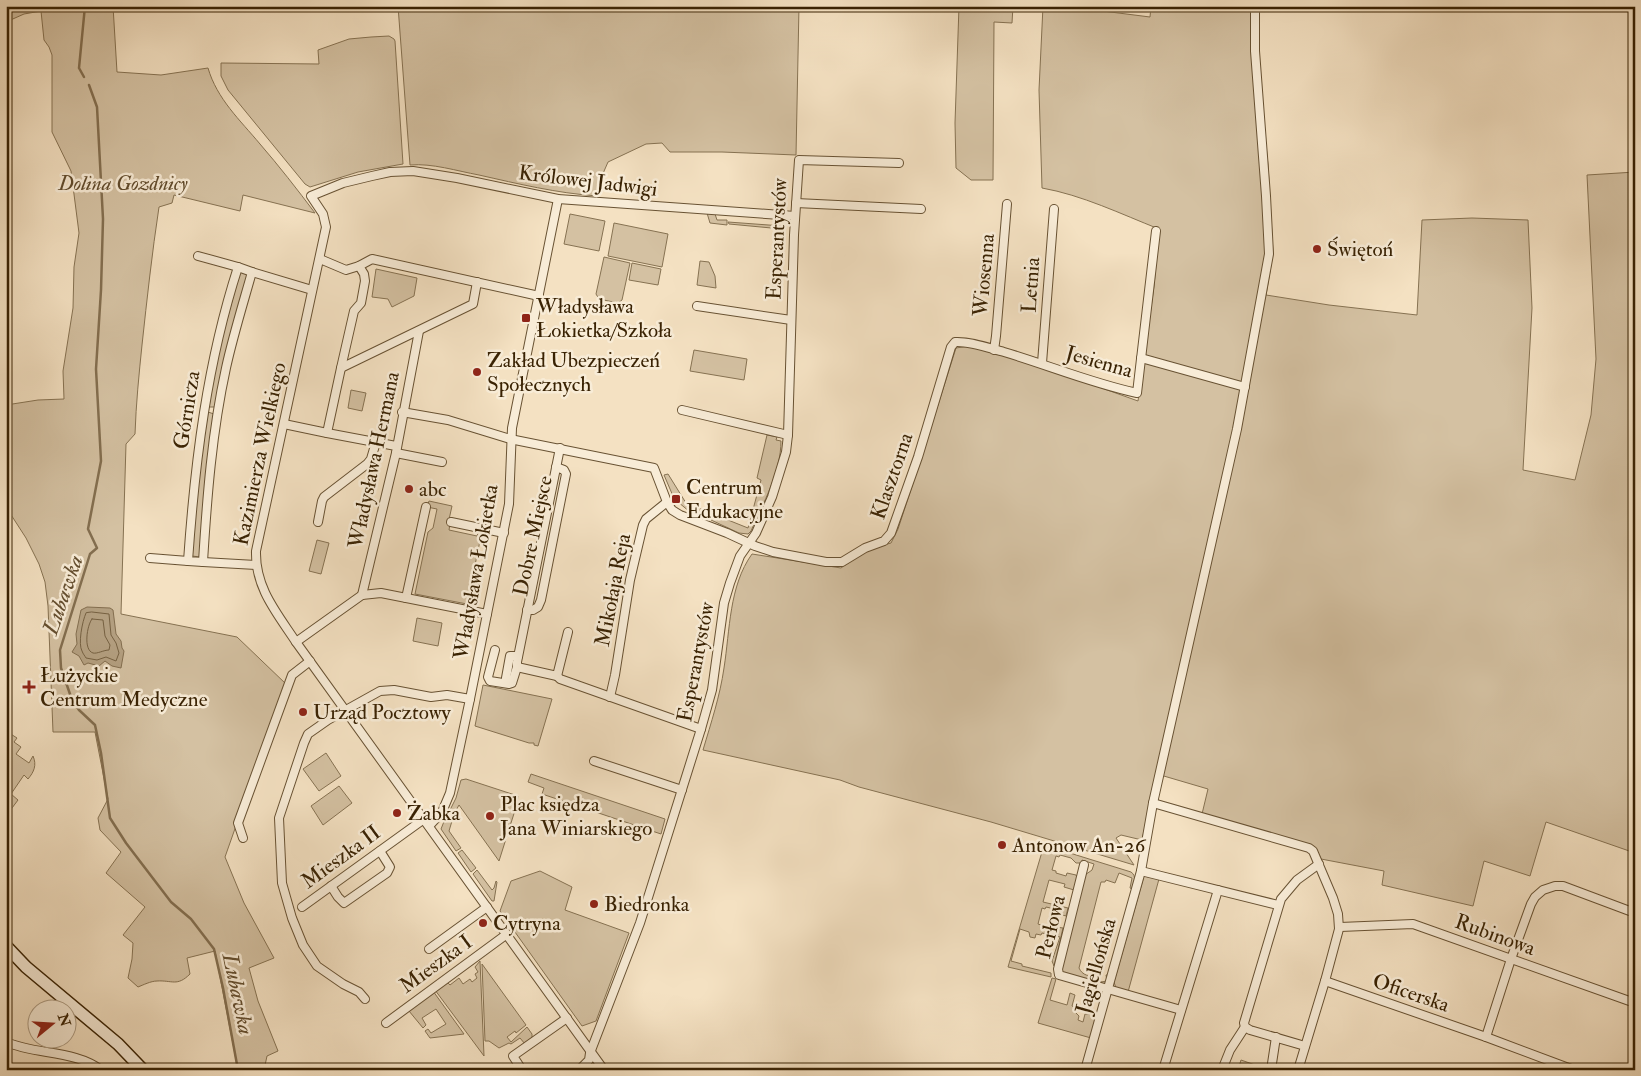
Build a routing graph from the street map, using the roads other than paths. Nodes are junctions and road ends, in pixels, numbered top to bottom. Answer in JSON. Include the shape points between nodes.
{"nodes":[{"id":1,"x":1255,"y":6,"type":"edge"},
{"id":2,"x":899,"y":163,"type":"dead end"},
{"id":3,"x":321,"y":191,"type":"joint"},
{"id":4,"x":558,"y":199,"type":"junction"},
{"id":5,"x":796,"y":203,"type":"junction"},
{"id":6,"x":1007,"y":204,"type":"dead end"},
{"id":7,"x":921,"y":208,"type":"dead end"},
{"id":8,"x":1054,"y":209,"type":"dead end"},
{"id":9,"x":795,"y":216,"type":"junction"},
{"id":10,"x":1156,"y":231,"type":"dead end"},
{"id":11,"x":198,"y":256,"type":"dead end"},
{"id":12,"x":320,"y":259,"type":"junction"},
{"id":13,"x":359,"y":266,"type":"junction"},
{"id":14,"x":238,"y":267,"type":"junction"},
{"id":15,"x":252,"y":272,"type":"junction"},
{"id":16,"x":477,"y":282,"type":"junction"},
{"id":17,"x":312,"y":290,"type":"junction"},
{"id":18,"x":539,"y":296,"type":"junction"},
{"id":19,"x":697,"y":306,"type":"dead end"},
{"id":20,"x":791,"y":320,"type":"junction"},
{"id":21,"x":419,"y":331,"type":"junction"},
{"id":22,"x":955,"y":342,"type":"joint"},
{"id":23,"x":994,"y":350,"type":"junction"},
{"id":24,"x":1141,"y":358,"type":"junction"},
{"id":25,"x":1042,"y":363,"type":"junction"},
{"id":26,"x":341,"y":368,"type":"junction"},
{"id":27,"x":1245,"y":387,"type":"junction"},
{"id":28,"x":203,"y":409,"type":"junction"},
{"id":29,"x":682,"y":410,"type":"dead end"},
{"id":30,"x":218,"y":412,"type":"junction"},
{"id":31,"x":402,"y":412,"type":"junction"},
{"id":32,"x":284,"y":424,"type":"junction"},
{"id":33,"x":327,"y":434,"type":"junction"},
{"id":34,"x":788,"y":435,"type":"junction"},
{"id":35,"x":510,"y":439,"type":"junction"},
{"id":36,"x":376,"y":442,"type":"junction"},
{"id":37,"x":560,"y":448,"type":"junction"},
{"id":38,"x":396,"y":449,"type":"junction"},
{"id":39,"x":442,"y":462,"type":"dead end"},
{"id":40,"x":556,"y":467,"type":"junction"},
{"id":41,"x":666,"y":502,"type":"junction"},
{"id":42,"x":426,"y":507,"type":"dead end"},
{"id":43,"x":318,"y":522,"type":"dead end"},
{"id":44,"x":451,"y":522,"type":"dead end"},
{"id":45,"x":504,"y":533,"type":"junction"},
{"id":46,"x":749,"y":544,"type":"junction"},
{"id":47,"x":150,"y":558,"type":"dead end"},
{"id":48,"x":188,"y":561,"type":"junction"},
{"id":49,"x":203,"y":562,"type":"junction"},
{"id":50,"x":256,"y":566,"type":"junction"},
{"id":51,"x":362,"y":595,"type":"junction"},
{"id":52,"x":406,"y":598,"type":"junction"},
{"id":53,"x":527,"y":610,"type":"junction"},
{"id":54,"x":487,"y":614,"type":"junction"},
{"id":55,"x":568,"y":632,"type":"dead end"},
{"id":56,"x":296,"y":642,"type":"junction"},
{"id":57,"x":495,"y":650,"type":"dead end"},
{"id":58,"x":518,"y":656,"type":"junction"},
{"id":59,"x":310,"y":661,"type":"junction"},
{"id":60,"x":517,"y":667,"type":"junction"},
{"id":61,"x":559,"y":677,"type":"junction"},
{"id":62,"x":506,"y":678,"type":"dead end"},
{"id":63,"x":610,"y":697,"type":"junction"},
{"id":64,"x":470,"y":699,"type":"junction"},
{"id":65,"x":344,"y":709,"type":"junction"},
{"id":66,"x":701,"y":728,"type":"junction"},
{"id":67,"x":594,"y":761,"type":"dead end"},
{"id":68,"x":682,"y":790,"type":"junction"},
{"id":69,"x":1152,"y":804,"type":"junction"},
{"id":70,"x":426,"y":822,"type":"junction"},
{"id":71,"x":242,"y":838,"type":"dead end"},
{"id":72,"x":380,"y":851,"type":"junction"},
{"id":73,"x":1319,"y":864,"type":"junction"},
{"id":74,"x":1084,"y":865,"type":"dead end"},
{"id":75,"x":1141,"y":872,"type":"junction"},
{"id":76,"x":331,"y":886,"type":"junction"},
{"id":77,"x":1218,"y":890,"type":"junction"},
{"id":78,"x":1278,"y":906,"type":"junction"},
{"id":79,"x":302,"y":907,"type":"dead end"},
{"id":80,"x":487,"y":907,"type":"junction"},
{"id":81,"x":1635,"y":913,"type":"edge"},
{"id":82,"x":1340,"y":927,"type":"junction"},
{"id":83,"x":507,"y":934,"type":"junction"},
{"id":84,"x":6,"y":946,"type":"edge"},
{"id":85,"x":429,"y":949,"type":"dead end"},
{"id":86,"x":1511,"y":959,"type":"junction"},
{"id":87,"x":1325,"y":982,"type":"junction"},
{"id":88,"x":1109,"y":989,"type":"junction"},
{"id":89,"x":365,"y":1000,"type":"dead end"},
{"id":90,"x":1635,"y":1003,"type":"edge"},
{"id":91,"x":1181,"y":1010,"type":"junction"},
{"id":92,"x":567,"y":1018,"type":"junction"},
{"id":93,"x":386,"y":1023,"type":"dead end"},
{"id":94,"x":1245,"y":1027,"type":"junction"},
{"id":95,"x":1276,"y":1037,"type":"junction"},
{"id":96,"x":1486,"y":1037,"type":"junction"},
{"id":97,"x":6,"y":1042,"type":"edge"},
{"id":98,"x":1305,"y":1046,"type":"junction"},
{"id":99,"x":590,"y":1053,"type":"junction"},
{"id":100,"x":102,"y":1070,"type":"edge"},
{"id":101,"x":143,"y":1070,"type":"edge"},
{"id":102,"x":522,"y":1070,"type":"edge"},
{"id":103,"x":579,"y":1070,"type":"edge"},
{"id":104,"x":604,"y":1070,"type":"edge"},
{"id":105,"x":1086,"y":1070,"type":"edge"},
{"id":106,"x":1163,"y":1070,"type":"edge"},
{"id":107,"x":1222,"y":1070,"type":"edge"},
{"id":108,"x":1271,"y":1070,"type":"edge"},
{"id":109,"x":1298,"y":1070,"type":"edge"},
{"id":110,"x":1574,"y":1070,"type":"edge"}],
"edges":[{"from":1,"to":27,"type":"street","name":"Jagiellońska","via":[[1255,50],[1269,248]]},
{"from":2,"to":5,"type":"street","name":"Esperantystów","via":[[799,160]]},
{"from":3,"to":4,"type":"street","name":"Królowej Jadwigi","via":[[381,174],[413,171]]},
{"from":3,"to":12,"type":"street","name":"Kazimierza Wielkiego","via":[[311,196],[326,220]]},
{"from":4,"to":9,"type":"street","name":"Królowej Jadwigi"},
{"from":4,"to":18,"type":"street","name":"Władysława Łokietka"},
{"from":5,"to":7,"type":"street"},
{"from":5,"to":9,"type":"street","name":"Esperantystów"},
{"from":6,"to":23,"type":"street","name":"Wiosenna"},
{"from":8,"to":25,"type":"street","name":"Letnia"},
{"from":9,"to":20,"type":"street","name":"Esperantystów"},
{"from":10,"to":24,"type":"street","name":"Jesienna"},
{"from":11,"to":14,"type":"street"},
{"from":12,"to":13,"type":"street","via":[[346,270]]},
{"from":12,"to":17,"type":"street","name":"Kazimierza Wielkiego"},
{"from":13,"to":16,"type":"street","via":[[372,260]]},
{"from":13,"to":26,"type":"street","via":[[365,281],[362,303],[354,311]]},
{"from":14,"to":15,"type":"street"},
{"from":14,"to":28,"type":"street","name":"Górnicza"},
{"from":15,"to":17,"type":"street"},
{"from":15,"to":30,"type":"street","name":"Górnicza","via":[[228,360]]},
{"from":16,"to":18,"type":"street"},
{"from":16,"to":21,"type":"street","name":"Władysława Hermana","via":[[473,304]]},
{"from":17,"to":32,"type":"street","name":"Kazimierza Wielkiego"},
{"from":18,"to":35,"type":"street","name":"Władysława Łokietka"},
{"from":19,"to":20,"type":"street","name":"Esperantystów"},
{"from":20,"to":34,"type":"street","name":"Esperantystów"},
{"from":21,"to":26,"type":"street","name":"Władysława Hermana"},
{"from":21,"to":31,"type":"street","name":"Władysława Hermana"},
{"from":22,"to":23,"type":"street","name":"Jesienna"},
{"from":22,"to":46,"type":"street","name":"Klasztorna","via":[[914,471],[887,540],[838,562],[774,552]]},
{"from":23,"to":25,"type":"street","name":"Jesienna"},
{"from":24,"to":25,"type":"street","name":"Jesienna","via":[[1136,393],[1112,388]]},
{"from":24,"to":27,"type":"street"},
{"from":26,"to":33,"type":"street"},
{"from":27,"to":69,"type":"street","name":"Jagiellońska"},
{"from":28,"to":30,"type":"street"},
{"from":28,"to":48,"type":"street","name":"Górnicza"},
{"from":29,"to":34,"type":"street"},
{"from":30,"to":49,"type":"street","name":"Górnicza"},
{"from":31,"to":35,"type":"street","via":[[448,420]]},
{"from":31,"to":38,"type":"street","name":"Władysława Hermana"},
{"from":32,"to":33,"type":"street"},
{"from":32,"to":50,"type":"street","name":"Kazimierza Wielkiego","via":[[259,537]]},
{"from":33,"to":36,"type":"street"},
{"from":34,"to":46,"type":"street","name":"Esperantystów","via":[[778,477]]},
{"from":35,"to":37,"type":"street"},
{"from":35,"to":45,"type":"street","name":"Władysława Łokietka","via":[[510,492]]},
{"from":36,"to":38,"type":"street"},
{"from":36,"to":43,"type":"street","via":[[367,464],[324,497]]},
{"from":37,"to":40,"type":"street","name":"Dobre Miejsce"},
{"from":37,"to":41,"type":"street","via":[[654,468]]},
{"from":38,"to":39,"type":"street"},
{"from":38,"to":51,"type":"street","name":"Władysława Hermana"},
{"from":40,"to":53,"type":"street","name":"Dobre Miejsce"},
{"from":40,"to":53,"type":"street","name":"Dobre Miejsce","via":[[566,474],[541,600],[538,607]]},
{"from":41,"to":46,"type":"street","via":[[680,515]]},
{"from":41,"to":63,"type":"street","name":"Mikołaja Reja","via":[[643,525]]},
{"from":42,"to":52,"type":"street"},
{"from":44,"to":45,"type":"street"},
{"from":45,"to":54,"type":"street","name":"Władysława Łokietka"},
{"from":46,"to":66,"type":"street","name":"Esperantystów","via":[[740,556],[724,603],[712,690]]},
{"from":47,"to":48,"type":"street"},
{"from":48,"to":49,"type":"street"},
{"from":49,"to":50,"type":"street"},
{"from":50,"to":56,"type":"street","name":"Kazimierza Wielkiego","via":[[264,592]]},
{"from":51,"to":52,"type":"street"},
{"from":51,"to":56,"type":"street"},
{"from":52,"to":54,"type":"street"},
{"from":53,"to":58,"type":"street","name":"Dobre Miejsce"},
{"from":54,"to":64,"type":"street","name":"Władysława Łokietka"},
{"from":55,"to":61,"type":"street"},
{"from":56,"to":59,"type":"street","name":"Kazimierza Wielkiego"},
{"from":57,"to":60,"type":"street","via":[[488,676],[490,681],[512,683]]},
{"from":58,"to":60,"type":"street","name":"Dobre Miejsce"},
{"from":58,"to":62,"type":"street","via":[[510,656]]},
{"from":59,"to":65,"type":"street","name":"Kazimierza Wielkiego"},
{"from":59,"to":71,"type":"street","via":[[292,675],[238,823]]},
{"from":60,"to":61,"type":"street"},
{"from":61,"to":63,"type":"street"},
{"from":63,"to":66,"type":"street"},
{"from":64,"to":65,"type":"street","via":[[447,694],[431,696],[384,690]]},
{"from":64,"to":70,"type":"street","name":"Władysława Łokietka","via":[[450,793],[442,812]]},
{"from":65,"to":70,"type":"street","name":"Kazimierza Wielkiego"},
{"from":65,"to":89,"type":"street","via":[[308,734],[304,743],[279,818],[282,883],[303,945],[317,966],[359,992]]},
{"from":66,"to":68,"type":"street","name":"Esperantystów"},
{"from":67,"to":68,"type":"street"},
{"from":68,"to":99,"type":"street","name":"Esperantystów","via":[[640,922]]},
{"from":69,"to":73,"type":"street","via":[[1309,848]]},
{"from":69,"to":75,"type":"street","name":"Jagiellońska"},
{"from":70,"to":72,"type":"street","name":"Mieszka II"},
{"from":70,"to":80,"type":"street","name":"Kazimierza Wielkiego"},
{"from":72,"to":76,"type":"street","name":"Mieszka II"},
{"from":72,"to":76,"type":"street","via":[[390,867],[387,873],[344,903]]},
{"from":73,"to":78,"type":"street","via":[[1285,892]]},
{"from":73,"to":82,"type":"street","via":[[1333,898]]},
{"from":74,"to":88,"type":"street","name":"Perłowa","via":[[1058,973],[1061,977]]},
{"from":75,"to":77,"type":"street"},
{"from":75,"to":88,"type":"street","name":"Jagiellońska"},
{"from":76,"to":79,"type":"street","name":"Mieszka II"},
{"from":77,"to":78,"type":"street"},
{"from":77,"to":91,"type":"street"},
{"from":78,"to":94,"type":"street"},
{"from":80,"to":83,"type":"street","name":"Kazimierza Wielkiego"},
{"from":80,"to":85,"type":"street"},
{"from":81,"to":86,"type":"street","via":[[1566,886],[1543,890],[1531,904]]},
{"from":82,"to":86,"type":"street","name":"Rubinowa","via":[[1413,924]]},
{"from":82,"to":87,"type":"street"},
{"from":83,"to":92,"type":"street","name":"Kazimierza Wielkiego"},
{"from":83,"to":93,"type":"street","name":"Mieszka I"},
{"from":84,"to":101,"type":"main road","via":[[26,967],[118,1044]]},
{"from":86,"to":90,"type":"street","name":"Rubinowa"},
{"from":86,"to":96,"type":"street"},
{"from":87,"to":96,"type":"street","name":"Oficerska"},
{"from":87,"to":98,"type":"street"},
{"from":88,"to":91,"type":"street"},
{"from":88,"to":105,"type":"street","name":"Jagiellońska"},
{"from":91,"to":106,"type":"street"},
{"from":92,"to":99,"type":"street","name":"Kazimierza Wielkiego"},
{"from":92,"to":102,"type":"street","via":[[512,1056]]},
{"from":94,"to":95,"type":"street"},
{"from":94,"to":107,"type":"street"},
{"from":95,"to":98,"type":"street"},
{"from":95,"to":108,"type":"street"},
{"from":96,"to":110,"type":"street","name":"Oficerska"},
{"from":97,"to":100,"type":"street","via":[[68,1056]]},
{"from":98,"to":109,"type":"street"},
{"from":99,"to":103,"type":"street","name":"Esperantystów","via":[[587,1063]]},
{"from":99,"to":104,"type":"street","name":"Kazimierza Wielkiego"}]}
